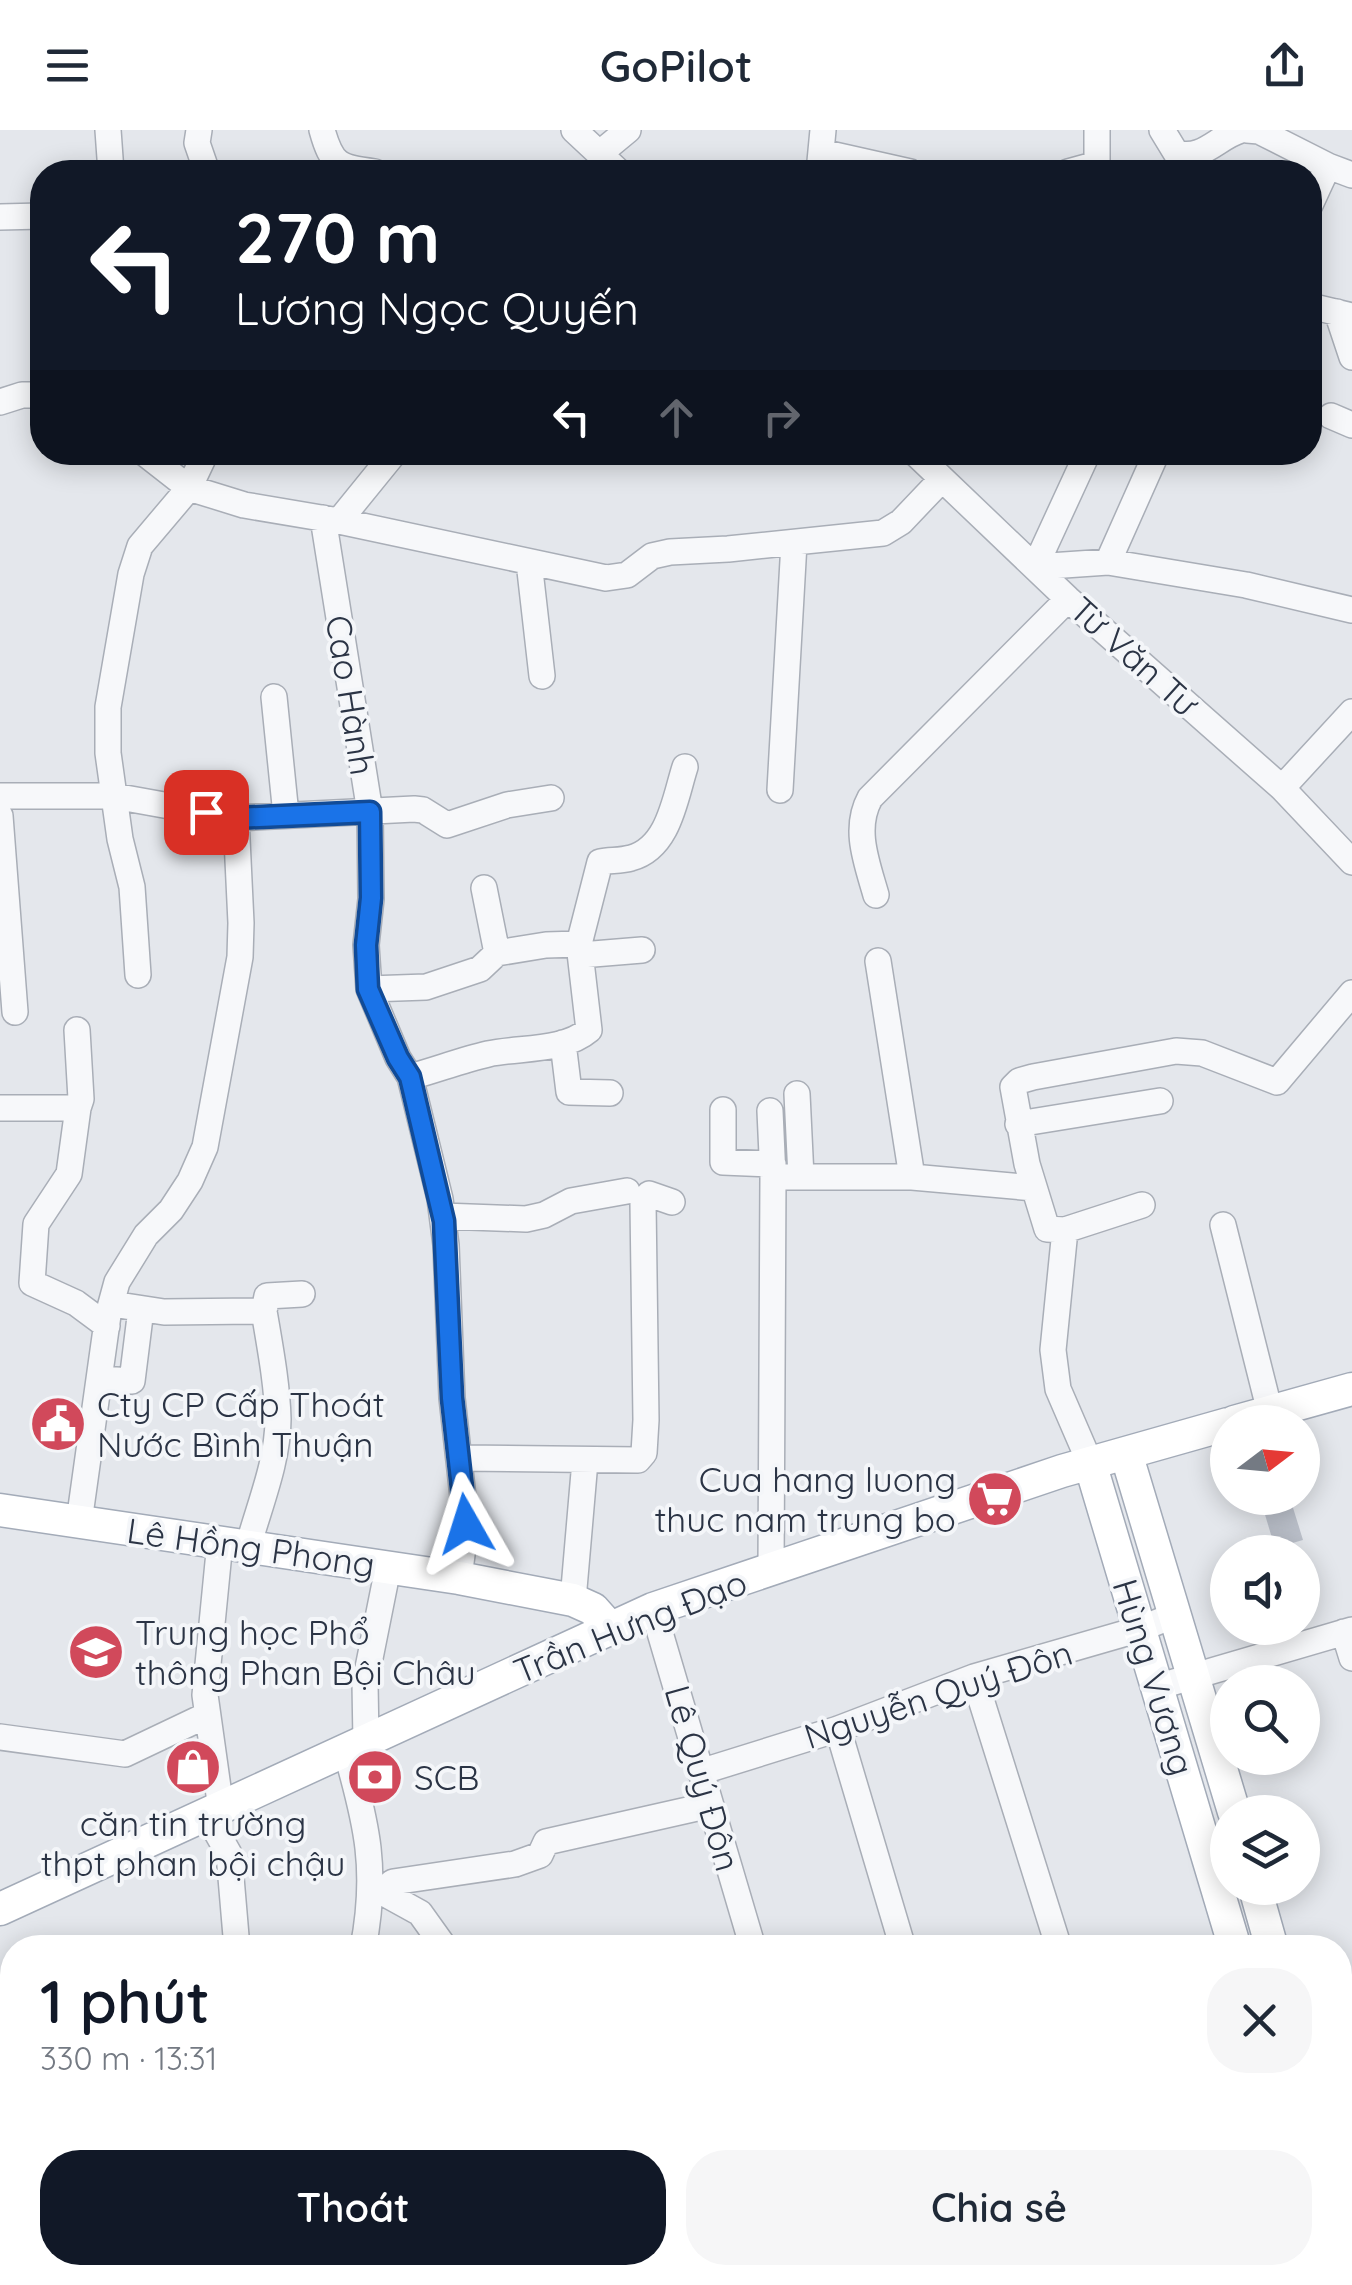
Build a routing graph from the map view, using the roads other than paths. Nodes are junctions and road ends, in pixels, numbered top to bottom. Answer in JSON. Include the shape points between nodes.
{"nodes":[{"id":1,"x":108,"y":130,"type":"edge"},
{"id":2,"x":199,"y":130,"type":"edge"},
{"id":3,"x":322,"y":130,"type":"edge"},
{"id":4,"x":574,"y":130,"type":"edge"},
{"id":5,"x":628,"y":130,"type":"edge"},
{"id":6,"x":1097,"y":130,"type":"edge"},
{"id":7,"x":1162,"y":130,"type":"edge"},
{"id":8,"x":1244,"y":130,"type":"edge"},
{"id":9,"x":821,"y":151,"type":"edge"},
{"id":10,"x":599,"y":154,"type":"junction"},
{"id":11,"x":109,"y":160,"type":"edge"},
{"id":12,"x":203,"y":160,"type":"edge"},
{"id":13,"x":334,"y":160,"type":"edge"},
{"id":14,"x":606,"y":160,"type":"edge"},
{"id":15,"x":859,"y":160,"type":"edge"},
{"id":16,"x":1098,"y":160,"type":"edge"},
{"id":17,"x":1317,"y":160,"type":"edge"},
{"id":18,"x":1340,"y":171,"type":"edge"},
{"id":19,"x":1322,"y":191,"type":"edge"},
{"id":20,"x":30,"y":217,"type":"edge"},
{"id":21,"x":0,"y":218,"type":"edge"},
{"id":22,"x":1345,"y":314,"type":"edge"},
{"id":23,"x":1352,"y":358,"type":"edge"},
{"id":24,"x":30,"y":395,"type":"edge"},
{"id":25,"x":0,"y":402,"type":"edge"},
{"id":26,"x":160,"y":465,"type":"edge"},
{"id":27,"x":200,"y":465,"type":"edge"},
{"id":28,"x":383,"y":465,"type":"edge"},
{"id":29,"x":927,"y":465,"type":"edge"},
{"id":30,"x":1082,"y":465,"type":"edge"},
{"id":31,"x":1151,"y":465,"type":"edge"},
{"id":32,"x":942,"y":479,"type":"junction"},
{"id":33,"x":189,"y":488,"type":"junction"},
{"id":34,"x":331,"y":519,"type":"junction"},
{"id":35,"x":794,"y":543,"type":"junction"},
{"id":36,"x":529,"y":562,"type":"junction"},
{"id":37,"x":1108,"y":562,"type":"junction"},
{"id":38,"x":1035,"y":568,"type":"junction"},
{"id":39,"x":1068,"y":599,"type":"junction"},
{"id":40,"x":1349,"y":605,"type":"edge"},
{"id":41,"x":542,"y":676,"type":"dead end"},
{"id":42,"x":274,"y":697,"type":"dead end"},
{"id":43,"x":1352,"y":712,"type":"edge"},
{"id":44,"x":684,"y":766,"type":"dead end"},
{"id":45,"x":1282,"y":788,"type":"junction"},
{"id":46,"x":780,"y":790,"type":"dead end"},
{"id":47,"x":0,"y":796,"type":"edge"},
{"id":48,"x":114,"y":796,"type":"junction"},
{"id":49,"x":551,"y":798,"type":"dead end"},
{"id":50,"x":370,"y":812,"type":"junction"},
{"id":51,"x":0,"y":816,"type":"edge"},
{"id":52,"x":286,"y":816,"type":"junction"},
{"id":53,"x":236,"y":818,"type":"junction"},
{"id":54,"x":1352,"y":862,"type":"edge"},
{"id":55,"x":484,"y":888,"type":"dead end"},
{"id":56,"x":876,"y":896,"type":"dead end"},
{"id":57,"x":580,"y":950,"type":"junction"},
{"id":58,"x":642,"y":950,"type":"dead end"},
{"id":59,"x":496,"y":953,"type":"junction"},
{"id":60,"x":878,"y":961,"type":"dead end"},
{"id":61,"x":138,"y":975,"type":"dead end"},
{"id":62,"x":368,"y":989,"type":"junction"},
{"id":63,"x":1352,"y":993,"type":"edge"},
{"id":64,"x":15,"y":1012,"type":"dead end"},
{"id":65,"x":77,"y":1030,"type":"dead end"},
{"id":66,"x":563,"y":1044,"type":"junction"},
{"id":67,"x":410,"y":1077,"type":"junction"},
{"id":68,"x":610,"y":1093,"type":"dead end"},
{"id":69,"x":796,"y":1094,"type":"dead end"},
{"id":70,"x":1160,"y":1102,"type":"dead end"},
{"id":71,"x":0,"y":1108,"type":"edge"},
{"id":72,"x":78,"y":1108,"type":"junction"},
{"id":73,"x":723,"y":1110,"type":"dead end"},
{"id":74,"x":770,"y":1111,"type":"dead end"},
{"id":75,"x":1018,"y":1124,"type":"junction"},
{"id":76,"x":773,"y":1170,"type":"junction"},
{"id":77,"x":801,"y":1177,"type":"junction"},
{"id":78,"x":912,"y":1177,"type":"junction"},
{"id":79,"x":1034,"y":1188,"type":"junction"},
{"id":80,"x":627,"y":1191,"type":"dead end"},
{"id":81,"x":672,"y":1202,"type":"dead end"},
{"id":82,"x":1142,"y":1205,"type":"dead end"},
{"id":83,"x":442,"y":1216,"type":"junction"},
{"id":84,"x":1223,"y":1225,"type":"dead end"},
{"id":85,"x":1065,"y":1230,"type":"junction"},
{"id":86,"x":302,"y":1294,"type":"dead end"},
{"id":87,"x":141,"y":1309,"type":"junction"},
{"id":88,"x":264,"y":1311,"type":"junction"},
{"id":89,"x":109,"y":1315,"type":"junction"},
{"id":90,"x":100,"y":1379,"type":"junction"},
{"id":91,"x":1352,"y":1390,"type":"edge"},
{"id":92,"x":1268,"y":1405,"type":"edge"},
{"id":93,"x":1296,"y":1405,"type":"edge"},
{"id":94,"x":1210,"y":1430,"type":"edge"},
{"id":95,"x":1126,"y":1453,"type":"junction"},
{"id":96,"x":460,"y":1458,"type":"junction"},
{"id":97,"x":585,"y":1460,"type":"junction"},
{"id":98,"x":1090,"y":1464,"type":"junction"},
{"id":99,"x":0,"y":1510,"type":"edge"},
{"id":100,"x":80,"y":1522,"type":"junction"},
{"id":101,"x":234,"y":1544,"type":"junction"},
{"id":102,"x":388,"y":1568,"type":"junction"},
{"id":103,"x":771,"y":1568,"type":"junction"},
{"id":104,"x":459,"y":1578,"type":"junction"},
{"id":105,"x":573,"y":1600,"type":"junction"},
{"id":106,"x":653,"y":1609,"type":"junction"},
{"id":107,"x":1175,"y":1616,"type":"junction"},
{"id":108,"x":610,"y":1628,"type":"junction"},
{"id":109,"x":1140,"y":1629,"type":"junction"},
{"id":110,"x":1348,"y":1631,"type":"edge"},
{"id":111,"x":1352,"y":1658,"type":"edge"},
{"id":112,"x":1195,"y":1676,"type":"junction"},
{"id":113,"x":974,"y":1677,"type":"junction"},
{"id":114,"x":1157,"y":1687,"type":"junction"},
{"id":115,"x":207,"y":1715,"type":"junction"},
{"id":116,"x":838,"y":1729,"type":"junction"},
{"id":117,"x":0,"y":1737,"type":"edge"},
{"id":118,"x":356,"y":1746,"type":"junction"},
{"id":119,"x":700,"y":1772,"type":"junction"},
{"id":120,"x":1229,"y":1795,"type":"edge"},
{"id":121,"x":710,"y":1805,"type":"junction"},
{"id":122,"x":214,"y":1812,"type":"junction"},
{"id":123,"x":377,"y":1888,"type":"junction"},
{"id":124,"x":1260,"y":1905,"type":"edge"},
{"id":125,"x":0,"y":1909,"type":"edge"},
{"id":126,"x":237,"y":1935,"type":"edge"},
{"id":127,"x":365,"y":1935,"type":"edge"},
{"id":128,"x":436,"y":1935,"type":"edge"},
{"id":129,"x":748,"y":1935,"type":"edge"},
{"id":130,"x":899,"y":1935,"type":"edge"},
{"id":131,"x":1054,"y":1935,"type":"edge"},
{"id":132,"x":1231,"y":1935,"type":"edge"},
{"id":133,"x":1268,"y":1935,"type":"edge"}],
"edges":[{"from":1,"to":11,"type":"street"},
{"from":2,"to":12,"type":"street"},
{"from":3,"to":13,"type":"street"},
{"from":4,"to":10,"type":"street"},
{"from":5,"to":10,"type":"street"},
{"from":6,"to":16,"type":"street"},
{"from":7,"to":8,"type":"street","via":[[1185,156]]},
{"from":8,"to":17,"type":"street"},
{"from":9,"to":15,"type":"street"},
{"from":10,"to":14,"type":"street"},
{"from":18,"to":19,"type":"street"},
{"from":20,"to":21,"type":"street"},
{"from":22,"to":23,"type":"street"},
{"from":24,"to":25,"type":"street"},
{"from":26,"to":33,"type":"street"},
{"from":27,"to":33,"type":"street"},
{"from":28,"to":34,"type":"street"},
{"from":29,"to":32,"type":"street","name":"Từ Văn Tư"},
{"from":30,"to":38,"type":"street"},
{"from":31,"to":37,"type":"street"},
{"from":32,"to":35,"type":"street","via":[[883,533]]},
{"from":32,"to":38,"type":"street","name":"Từ Văn Tư"},
{"from":33,"to":34,"type":"street"},
{"from":33,"to":48,"type":"street","via":[[140,546],[131,574],[108,707]]},
{"from":34,"to":36,"type":"street"},
{"from":34,"to":50,"type":"street","name":"Cao Hành"},
{"from":35,"to":36,"type":"street","via":[[670,552],[627,575],[606,578]]},
{"from":35,"to":46,"type":"street"},
{"from":36,"to":41,"type":"street"},
{"from":37,"to":38,"type":"street"},
{"from":37,"to":40,"type":"street"},
{"from":38,"to":39,"type":"street","name":"Từ Văn Tư"},
{"from":39,"to":45,"type":"street","name":"Từ Văn Tư"},
{"from":39,"to":56,"type":"street","via":[[870,798],[861,832]]},
{"from":42,"to":52,"type":"street"},
{"from":43,"to":45,"type":"street"},
{"from":44,"to":57,"type":"street","via":[[666,828],[652,847],[633,858],[600,862]]},
{"from":45,"to":54,"type":"street","name":"Từ Văn Tư"},
{"from":47,"to":48,"type":"street"},
{"from":48,"to":53,"type":"street"},
{"from":48,"to":61,"type":"street","via":[[132,886]]},
{"from":49,"to":50,"type":"street","via":[[507,804],[448,825],[423,810]]},
{"from":50,"to":52,"type":"street"},
{"from":50,"to":62,"type":"street","name":"Cao Hành"},
{"from":51,"to":64,"type":"street"},
{"from":52,"to":53,"type":"street"},
{"from":53,"to":89,"type":"street","via":[[240,957],[205,1147],[172,1210],[146,1235],[117,1282]]},
{"from":55,"to":59,"type":"street"},
{"from":57,"to":58,"type":"street"},
{"from":57,"to":59,"type":"street","via":[[534,946]]},
{"from":57,"to":66,"type":"street","via":[[589,1030]]},
{"from":59,"to":62,"type":"street","via":[[460,978]]},
{"from":60,"to":78,"type":"street"},
{"from":62,"to":67,"type":"street","name":"Cao Hành"},
{"from":63,"to":75,"type":"street","via":[[1277,1082],[1202,1053],[1176,1051],[1019,1081],[1013,1086]]},
{"from":65,"to":72,"type":"street"},
{"from":66,"to":67,"type":"street","via":[[488,1054]]},
{"from":66,"to":68,"type":"street","via":[[568,1092]]},
{"from":67,"to":83,"type":"street","name":"Cao Hành"},
{"from":69,"to":77,"type":"street"},
{"from":70,"to":75,"type":"street"},
{"from":71,"to":72,"type":"street"},
{"from":72,"to":89,"type":"street","via":[[69,1174],[36,1224],[32,1282]]},
{"from":73,"to":76,"type":"street","via":[[723,1162]]},
{"from":74,"to":76,"type":"street"},
{"from":75,"to":79,"type":"street"},
{"from":76,"to":77,"type":"street"},
{"from":76,"to":103,"type":"street"},
{"from":77,"to":78,"type":"street"},
{"from":78,"to":79,"type":"street"},
{"from":79,"to":85,"type":"street","via":[[1048,1229]]},
{"from":80,"to":83,"type":"street","via":[[570,1201],[526,1219]]},
{"from":81,"to":97,"type":"street","via":[[648,1194],[642,1203],[644,1453],[638,1460]]},
{"from":82,"to":85,"type":"street"},
{"from":83,"to":96,"type":"street","name":"Cao Hành"},
{"from":84,"to":92,"type":"street"},
{"from":85,"to":98,"type":"street","via":[[1054,1350],[1058,1390]]},
{"from":86,"to":88,"type":"street","via":[[266,1296]]},
{"from":87,"to":88,"type":"street"},
{"from":87,"to":89,"type":"street"},
{"from":87,"to":90,"type":"street","via":[[132,1381]]},
{"from":88,"to":101,"type":"street","via":[[278,1422],[270,1470]]},
{"from":89,"to":90,"type":"street"},
{"from":90,"to":100,"type":"street"},
{"from":91,"to":93,"type":"main road","name":"Trần Hưng Đạo"},
{"from":94,"to":95,"type":"main road","name":"Trần Hưng Đạo"},
{"from":95,"to":98,"type":"main road","name":"Trần Hưng Đạo"},
{"from":95,"to":107,"type":"main road","name":"Hùng Vương"},
{"from":96,"to":97,"type":"street"},
{"from":96,"to":104,"type":"street","name":"Cao Hành","via":[[466,1524]]},
{"from":97,"to":105,"type":"street"},
{"from":98,"to":103,"type":"main road","name":"Trần Hưng Đạo"},
{"from":98,"to":109,"type":"main road","name":"Hùng Vương"},
{"from":99,"to":100,"type":"main road","name":"Lê Hồng Phong"},
{"from":100,"to":101,"type":"main road","name":"Lê Hồng Phong"},
{"from":101,"to":102,"type":"main road","name":"Lê Hồng Phong"},
{"from":101,"to":115,"type":"street","via":[[207,1668]]},
{"from":102,"to":104,"type":"main road","name":"Lê Hồng Phong"},
{"from":102,"to":118,"type":"street"},
{"from":103,"to":106,"type":"main road","name":"Trần Hưng Đạo"},
{"from":104,"to":105,"type":"main road","name":"Lê Hồng Phong"},
{"from":105,"to":108,"type":"main road","name":"Lê Hồng Phong"},
{"from":106,"to":108,"type":"main road","name":"Trần Hưng Đạo"},
{"from":106,"to":119,"type":"street","name":"Lê Quý Đôn"},
{"from":107,"to":109,"type":"street","name":"Nguyễn Quý Đôn"},
{"from":107,"to":112,"type":"main road","name":"Hùng Vương"},
{"from":108,"to":118,"type":"main road","name":"Trần Hưng Đạo"},
{"from":109,"to":113,"type":"street","name":"Nguyễn Quý Đôn"},
{"from":109,"to":114,"type":"main road","name":"Hùng Vương"},
{"from":110,"to":111,"type":"street"},
{"from":110,"to":112,"type":"street"},
{"from":112,"to":114,"type":"street"},
{"from":112,"to":120,"type":"main road","name":"Hùng Vương"},
{"from":113,"to":116,"type":"street","name":"Nguyễn Quý Đôn"},
{"from":113,"to":131,"type":"street"},
{"from":114,"to":132,"type":"main road","name":"Hùng Vương"},
{"from":115,"to":117,"type":"street","via":[[125,1754]]},
{"from":115,"to":122,"type":"street"},
{"from":116,"to":119,"type":"street","name":"Nguyễn Quý Đôn"},
{"from":116,"to":130,"type":"street"},
{"from":118,"to":122,"type":"main road","name":"Trần Hưng Đạo"},
{"from":118,"to":123,"type":"street"},
{"from":119,"to":121,"type":"street","name":"Lê Quý Đôn"},
{"from":121,"to":123,"type":"street","via":[[546,1842],[540,1855],[516,1864]]},
{"from":121,"to":129,"type":"street","name":"Lê Quý Đôn"},
{"from":122,"to":125,"type":"main road","name":"Trần Hưng Đạo"},
{"from":122,"to":126,"type":"street","via":[[229,1854]]},
{"from":123,"to":127,"type":"street"},
{"from":123,"to":128,"type":"street","via":[[420,1913]]},
{"from":124,"to":133,"type":"main road"}]}
